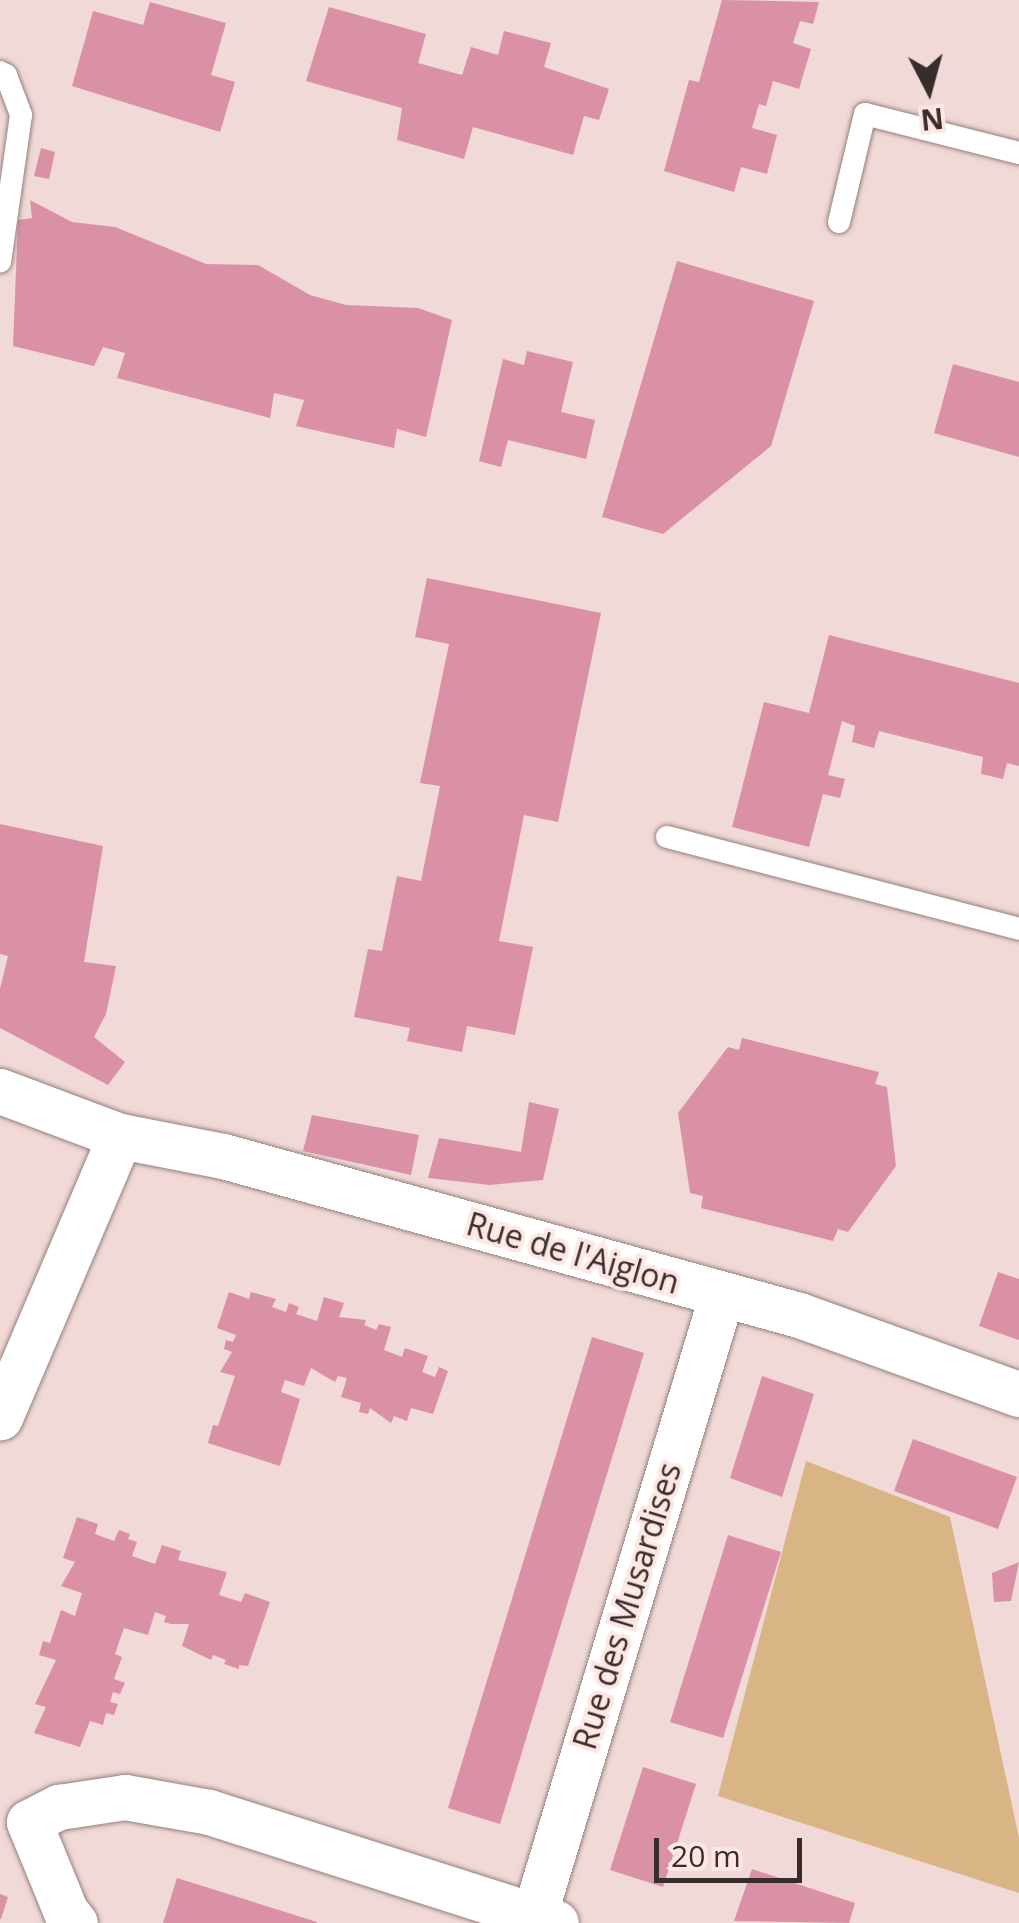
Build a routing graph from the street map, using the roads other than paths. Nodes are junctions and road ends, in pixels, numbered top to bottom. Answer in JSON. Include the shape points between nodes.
{"nodes":[{"id":1,"x":0,"y":72,"type":"edge"},
{"id":2,"x":1019,"y":153,"type":"edge"},
{"id":3,"x":839,"y":222,"type":"dead end"},
{"id":4,"x":0,"y":262,"type":"edge"},
{"id":5,"x":668,"y":837,"type":"dead end"},
{"id":6,"x":1019,"y":929,"type":"edge"},
{"id":7,"x":0,"y":1091,"type":"edge"},
{"id":8,"x":120,"y":1136,"type":"junction"},
{"id":9,"x":720,"y":1297,"type":"junction"},
{"id":10,"x":1019,"y":1394,"type":"edge"},
{"id":11,"x":0,"y":1417,"type":"edge"},
{"id":12,"x":14,"y":1820,"type":"edge"},
{"id":13,"x":545,"y":1920,"type":"edge"},
{"id":14,"x":74,"y":1923,"type":"edge"}],
"edges":[{"from":1,"to":4,"type":"lane","via":[[22,115]]},
{"from":2,"to":3,"type":"lane","via":[[864,114]]},
{"from":5,"to":6,"type":"lane"},
{"from":7,"to":8,"type":"street","name":"Rue de l'Aiglon"},
{"from":8,"to":9,"type":"street","name":"Rue de l'Aiglon","via":[[260,1166]]},
{"from":8,"to":11,"type":"street"},
{"from":9,"to":10,"type":"street","name":"Rue de l'Aiglon","via":[[799,1315]]},
{"from":9,"to":13,"type":"street","name":"Rue des Musardises"},
{"from":12,"to":13,"type":"street","via":[[125,1797],[209,1812]]},
{"from":12,"to":14,"type":"street"}]}
